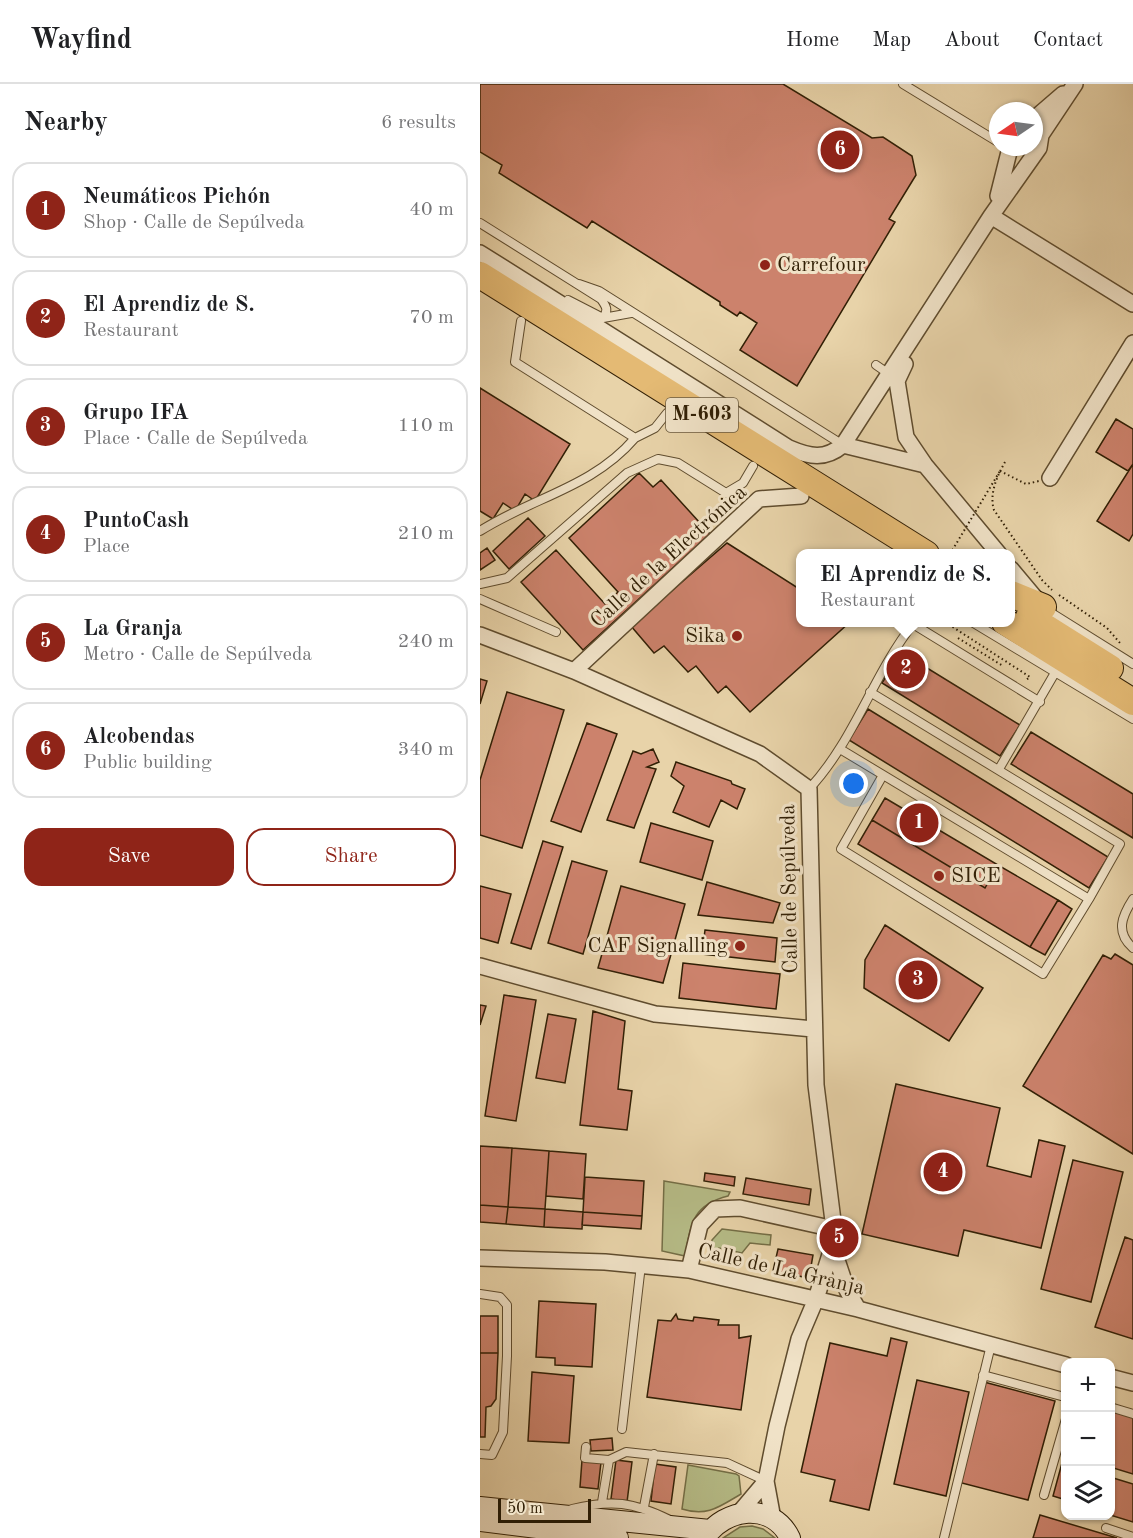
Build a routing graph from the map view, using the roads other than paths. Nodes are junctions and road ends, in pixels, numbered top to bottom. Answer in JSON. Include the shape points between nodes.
{"nodes":[{"id":1,"x":903,"y":84,"type":"edge"},
{"id":2,"x":1075,"y":84,"type":"edge"},
{"id":3,"x":1043,"y":118,"type":"edge"},
{"id":4,"x":989,"y":138,"type":"edge"},
{"id":5,"x":1004,"y":156,"type":"edge"},
{"id":6,"x":1031,"y":156,"type":"edge"},
{"id":7,"x":992,"y":216,"type":"junction"},
{"id":8,"x":480,"y":223,"type":"edge"},
{"id":9,"x":480,"y":251,"type":"edge"},
{"id":10,"x":480,"y":275,"type":"edge"},
{"id":11,"x":579,"y":284,"type":"junction"},
{"id":12,"x":480,"y":295,"type":"edge"},
{"id":13,"x":1133,"y":304,"type":"edge"},
{"id":14,"x":631,"y":313,"type":"junction"},
{"id":15,"x":603,"y":318,"type":"junction"},
{"id":16,"x":521,"y":321,"type":"junction"},
{"id":17,"x":925,"y":321,"type":"junction"},
{"id":18,"x":1133,"y":343,"type":"edge"},
{"id":19,"x":876,"y":365,"type":"dead end"},
{"id":20,"x":890,"y":374,"type":"junction"},
{"id":21,"x":667,"y":413,"type":"junction"},
{"id":22,"x":635,"y":438,"type":"junction"},
{"id":23,"x":843,"y":445,"type":"junction"},
{"id":24,"x":926,"y":465,"type":"junction"},
{"id":25,"x":753,"y":466,"type":"junction"},
{"id":26,"x":1050,"y":478,"type":"road end"},
{"id":27,"x":801,"y":496,"type":"junction"},
{"id":28,"x":480,"y":531,"type":"edge"},
{"id":29,"x":886,"y":549,"type":"edge"},
{"id":30,"x":918,"y":549,"type":"edge"},
{"id":31,"x":995,"y":549,"type":"edge"},
{"id":32,"x":1015,"y":574,"type":"edge"},
{"id":33,"x":480,"y":584,"type":"edge"},
{"id":34,"x":1015,"y":596,"type":"edge"},
{"id":35,"x":480,"y":599,"type":"edge"},
{"id":36,"x":1043,"y":607,"type":"junction"},
{"id":37,"x":1015,"y":609,"type":"edge"},
{"id":38,"x":912,"y":627,"type":"edge"},
{"id":39,"x":919,"y":627,"type":"edge"},
{"id":40,"x":981,"y":627,"type":"edge"},
{"id":41,"x":1013,"y":627,"type":"edge"},
{"id":42,"x":556,"y":632,"type":"dead end"},
{"id":43,"x":480,"y":634,"type":"edge"},
{"id":44,"x":1133,"y":664,"type":"edge"},
{"id":45,"x":574,"y":671,"type":"junction"},
{"id":46,"x":1056,"y":671,"type":"junction"},
{"id":47,"x":1133,"y":683,"type":"edge"},
{"id":48,"x":870,"y":692,"type":"junction"},
{"id":49,"x":1040,"y":702,"type":"junction"},
{"id":50,"x":1133,"y":702,"type":"edge"},
{"id":51,"x":1133,"y":719,"type":"edge"},
{"id":52,"x":840,"y":749,"type":"junction"},
{"id":53,"x":999,"y":769,"type":"junction"},
{"id":54,"x":883,"y":775,"type":"junction"},
{"id":55,"x":809,"y":789,"type":"junction"},
{"id":56,"x":1089,"y":899,"type":"junction"},
{"id":57,"x":1133,"y":899,"type":"edge"},
{"id":58,"x":1133,"y":948,"type":"edge"},
{"id":59,"x":480,"y":966,"type":"edge"},
{"id":60,"x":813,"y":1029,"type":"junction"},
{"id":61,"x":834,"y":1229,"type":"junction"},
{"id":62,"x":832,"y":1245,"type":"junction"},
{"id":63,"x":480,"y":1258,"type":"edge"},
{"id":64,"x":641,"y":1265,"type":"junction"},
{"id":65,"x":689,"y":1270,"type":"junction"},
{"id":66,"x":480,"y":1294,"type":"edge"},
{"id":67,"x":816,"y":1299,"type":"junction"},
{"id":68,"x":858,"y":1309,"type":"junction"},
{"id":69,"x":991,"y":1345,"type":"junction"},
{"id":70,"x":1061,"y":1364,"type":"edge"},
{"id":71,"x":983,"y":1375,"type":"junction"},
{"id":72,"x":1115,"y":1378,"type":"edge"},
{"id":73,"x":1133,"y":1383,"type":"edge"},
{"id":74,"x":1060,"y":1396,"type":"dead end"},
{"id":75,"x":1115,"y":1409,"type":"edge"},
{"id":76,"x":1133,"y":1414,"type":"edge"},
{"id":77,"x":622,"y":1429,"type":"dead end"},
{"id":78,"x":1061,"y":1433,"type":"edge"},
{"id":79,"x":586,"y":1447,"type":"dead end"},
{"id":80,"x":480,"y":1454,"type":"edge"},
{"id":81,"x":654,"y":1454,"type":"junction"},
{"id":82,"x":609,"y":1461,"type":"junction"},
{"id":83,"x":766,"y":1481,"type":"junction"},
{"id":84,"x":1044,"y":1495,"type":"dead end"},
{"id":85,"x":602,"y":1502,"type":"junction"},
{"id":86,"x":480,"y":1507,"type":"edge"},
{"id":87,"x":644,"y":1507,"type":"junction"},
{"id":88,"x":558,"y":1513,"type":"junction"},
{"id":89,"x":739,"y":1513,"type":"junction"},
{"id":90,"x":773,"y":1519,"type":"junction"},
{"id":91,"x":480,"y":1521,"type":"edge"},
{"id":92,"x":685,"y":1527,"type":"junction"},
{"id":93,"x":1106,"y":1528,"type":"dead end"},
{"id":94,"x":707,"y":1534,"type":"edge"},
{"id":95,"x":790,"y":1536,"type":"edge"},
{"id":96,"x":1133,"y":1537,"type":"edge"},
{"id":97,"x":618,"y":1538,"type":"edge"},
{"id":98,"x":944,"y":1538,"type":"edge"}],
"edges":[{"from":1,"to":4,"type":"lane"},
{"from":2,"to":3,"type":"street"},
{"from":5,"to":7,"type":"street","via":[[1005,177]]},
{"from":6,"to":7,"type":"street"},
{"from":7,"to":13,"type":"street"},
{"from":7,"to":17,"type":"street"},
{"from":8,"to":11,"type":"lane"},
{"from":9,"to":15,"type":"lane"},
{"from":9,"to":23,"type":"street","via":[[789,448],[812,457],[833,454]]},
{"from":10,"to":30,"type":"highway","number":"M-603"},
{"from":11,"to":14,"type":"lane","via":[[599,291]]},
{"from":11,"to":15,"type":"lane","via":[[606,306]]},
{"from":12,"to":16,"type":"highway","number":"M-603"},
{"from":14,"to":15,"type":"lane"},
{"from":14,"to":23,"type":"lane"},
{"from":16,"to":21,"type":"highway","number":"M-603"},
{"from":16,"to":22,"type":"lane","via":[[514,362]]},
{"from":17,"to":20,"type":"street"},
{"from":17,"to":24,"type":"street","via":[[897,381],[906,437]]},
{"from":18,"to":26,"type":"street"},
{"from":19,"to":20,"type":"lane"},
{"from":20,"to":23,"type":"street"},
{"from":21,"to":22,"type":"lane","via":[[655,428]]},
{"from":21,"to":25,"type":"highway","number":"M-603"},
{"from":22,"to":28,"type":"lane","via":[[621,454],[577,485]]},
{"from":23,"to":24,"type":"street"},
{"from":24,"to":31,"type":"street"},
{"from":25,"to":27,"type":"highway","number":"M-603"},
{"from":25,"to":33,"type":"lane","via":[[743,483],[726,493],[678,463],[658,459],[627,474],[507,578]]},
{"from":27,"to":29,"type":"highway","number":"M-603"},
{"from":27,"to":45,"type":"street","name":"Calle de la Electrónica","via":[[759,499]]},
{"from":32,"to":36,"type":"street"},
{"from":34,"to":36,"type":"highway"},
{"from":35,"to":42,"type":"lane"},
{"from":36,"to":44,"type":"lane"},
{"from":37,"to":47,"type":"highway"},
{"from":38,"to":48,"type":"lane"},
{"from":39,"to":49,"type":"lane"},
{"from":40,"to":46,"type":"lane"},
{"from":41,"to":50,"type":"highway"},
{"from":43,"to":45,"type":"street","name":"Calle de Sepúlveda"},
{"from":45,"to":55,"type":"street","name":"Calle de Sepúlveda","via":[[760,754]]},
{"from":46,"to":49,"type":"lane"},
{"from":46,"to":51,"type":"lane"},
{"from":48,"to":52,"type":"lane"},
{"from":48,"to":53,"type":"lane"},
{"from":49,"to":53,"type":"lane"},
{"from":52,"to":54,"type":"lane"},
{"from":52,"to":55,"type":"lane"},
{"from":53,"to":56,"type":"lane","via":[[1120,844]]},
{"from":54,"to":56,"type":"lane"},
{"from":54,"to":56,"type":"lane","via":[[841,849],[1043,974]]},
{"from":55,"to":60,"type":"street","name":"Calle de Sepúlveda"},
{"from":57,"to":58,"type":"lane","via":[[1122,916],[1121,931]]},
{"from":59,"to":60,"type":"street","via":[[654,1014]]},
{"from":60,"to":61,"type":"street","name":"Calle de Sepúlveda"},
{"from":61,"to":62,"type":"street","name":"Calle de Sepúlveda"},
{"from":61,"to":65,"type":"street","via":[[740,1208],[715,1209],[700,1225]]},
{"from":62,"to":67,"type":"street","name":"Calle de Sepúlveda"},
{"from":62,"to":68,"type":"street","name":"Calle de Sepúlveda","via":[[847,1290]]},
{"from":63,"to":64,"type":"street","name":"Calle de La Granja"},
{"from":64,"to":65,"type":"street","name":"Calle de La Granja"},
{"from":64,"to":77,"type":"lane"},
{"from":65,"to":67,"type":"street","name":"Calle de La Granja"},
{"from":66,"to":80,"type":"lane","via":[[500,1297],[507,1305],[507,1356],[503,1432],[492,1455]]},
{"from":67,"to":68,"type":"street","name":"Calle de La Granja"},
{"from":67,"to":83,"type":"street","name":"Calle de Sepúlveda","via":[[799,1339]]},
{"from":68,"to":69,"type":"street","name":"Calle de La Granja"},
{"from":69,"to":70,"type":"street","name":"Calle de La Granja"},
{"from":69,"to":71,"type":"lane"},
{"from":71,"to":74,"type":"lane"},
{"from":71,"to":98,"type":"lane"},
{"from":72,"to":73,"type":"street"},
{"from":75,"to":76,"type":"lane"},
{"from":78,"to":84,"type":"lane"},
{"from":79,"to":82,"type":"lane","via":[[585,1458]]},
{"from":81,"to":82,"type":"lane","via":[[626,1452]]},
{"from":81,"to":83,"type":"lane","via":[[727,1463]]},
{"from":81,"to":87,"type":"lane"},
{"from":82,"to":85,"type":"lane"},
{"from":83,"to":89,"type":"street","name":"Calle de Sepúlveda"},
{"from":83,"to":90,"type":"street","name":"Calle de Sepúlveda"},
{"from":85,"to":87,"type":"lane"},
{"from":85,"to":88,"type":"lane"},
{"from":86,"to":88,"type":"street"},
{"from":87,"to":92,"type":"lane"},
{"from":88,"to":92,"type":"street"},
{"from":89,"to":90,"type":"street","via":[[762,1514]]},
{"from":89,"to":94,"type":"street","via":[[723,1519]]},
{"from":90,"to":95,"type":"street"},
{"from":91,"to":97,"type":"street"},
{"from":92,"to":94,"type":"street"},
{"from":93,"to":96,"type":"lane"}]}
